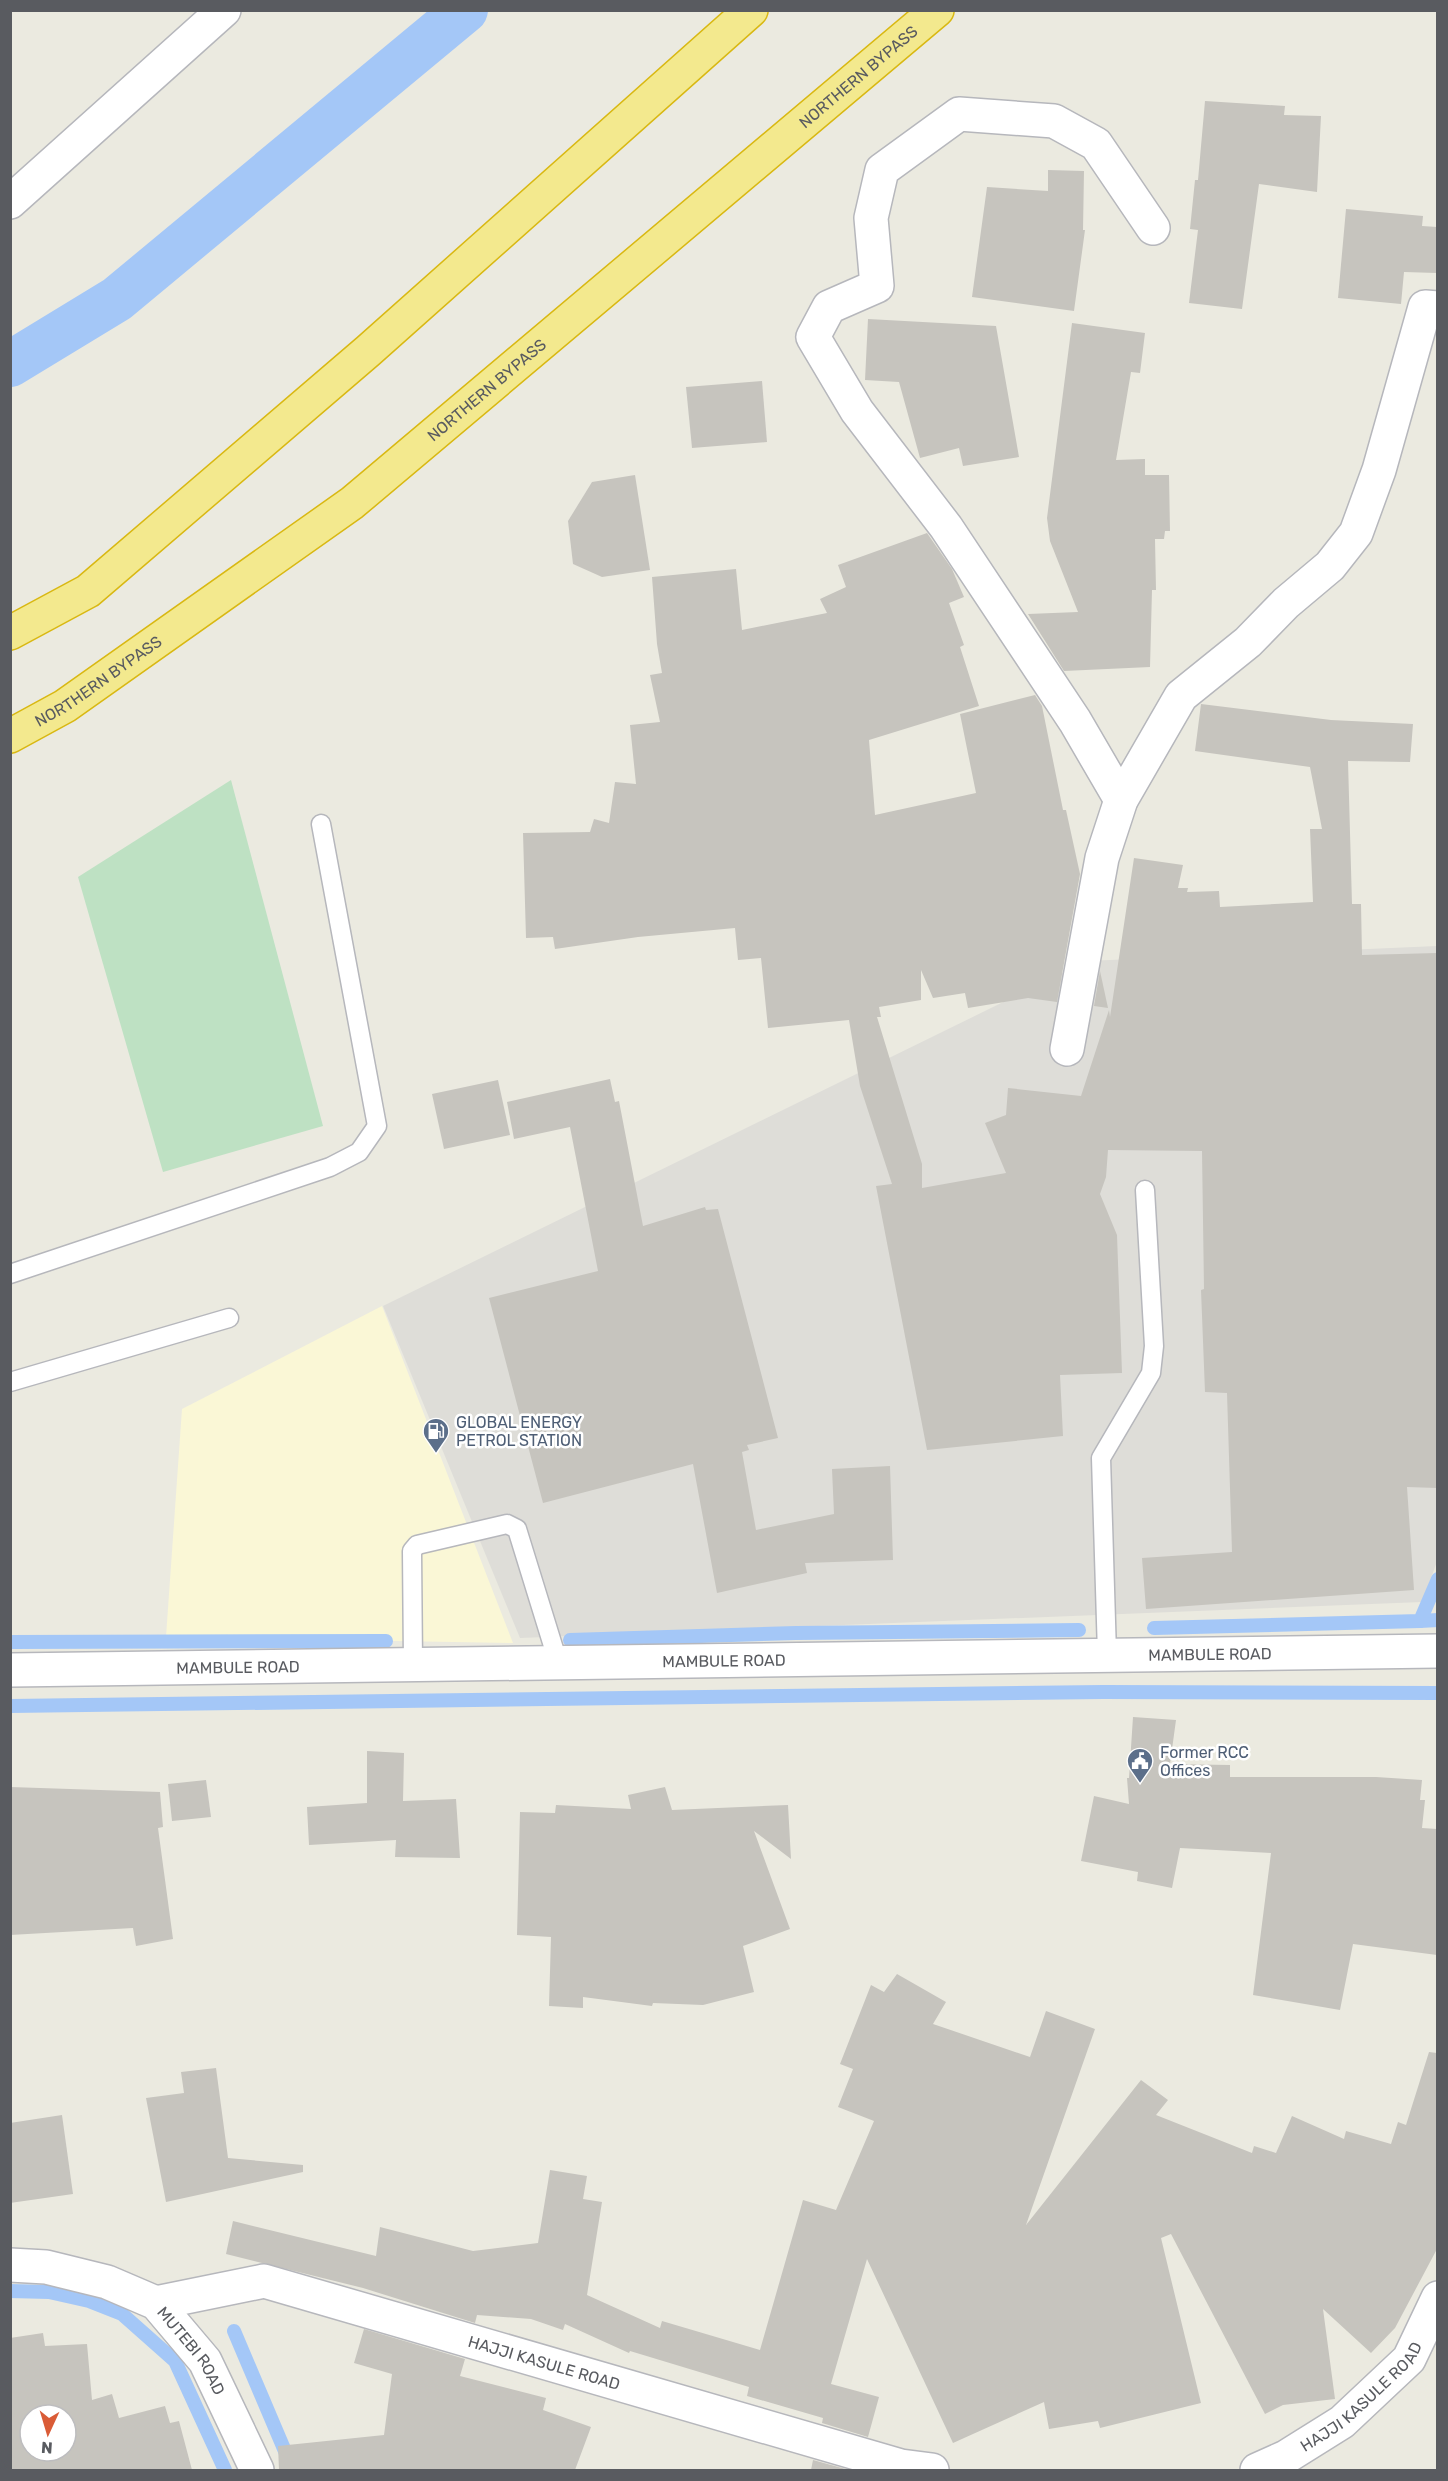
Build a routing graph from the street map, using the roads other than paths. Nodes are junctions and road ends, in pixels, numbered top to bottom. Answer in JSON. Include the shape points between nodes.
{"nodes":[{"id":1,"x":224,"y":10,"type":"edge"},
{"id":2,"x":751,"y":10,"type":"edge"},
{"id":3,"x":937,"y":10,"type":"edge"},
{"id":4,"x":10,"y":202,"type":"edge"},
{"id":5,"x":1153,"y":228,"type":"dead end"},
{"id":6,"x":1437,"y":308,"type":"edge"},
{"id":7,"x":10,"y":633,"type":"edge"},
{"id":8,"x":10,"y":736,"type":"edge"},
{"id":9,"x":1121,"y":800,"type":"junction"},
{"id":10,"x":321,"y":824,"type":"dead end"},
{"id":11,"x":1067,"y":1049,"type":"dead end"},
{"id":12,"x":1145,"y":1190,"type":"dead end"},
{"id":13,"x":10,"y":1274,"type":"edge"},
{"id":14,"x":229,"y":1318,"type":"dead end"},
{"id":15,"x":10,"y":1382,"type":"edge"},
{"id":16,"x":1437,"y":1651,"type":"edge"},
{"id":17,"x":1107,"y":1654,"type":"junction"},
{"id":18,"x":558,"y":1662,"type":"junction"},
{"id":19,"x":413,"y":1664,"type":"junction"},
{"id":20,"x":10,"y":1671,"type":"edge"},
{"id":21,"x":10,"y":2265,"type":"edge"},
{"id":22,"x":1437,"y":2298,"type":"edge"},
{"id":23,"x":156,"y":2303,"type":"junction"},
{"id":24,"x":257,"y":2470,"type":"edge"},
{"id":25,"x":932,"y":2470,"type":"edge"},
{"id":26,"x":1257,"y":2470,"type":"edge"}],
"edges":[{"from":1,"to":4,"type":"street"},
{"from":2,"to":7,"type":"highway","via":[[368,351],[97,584]]},
{"from":3,"to":8,"type":"highway","name":"NORTHERN BYPASS","via":[[352,503],[64,706]]},
{"from":5,"to":9,"type":"street","via":[[1096,144],[1054,121],[959,114],[882,170],[871,218],[877,286],[829,307],[813,337],[857,411],[946,527],[1075,721]]},
{"from":6,"to":9,"type":"street","via":[[1425,307],[1379,470],[1356,533],[1330,566],[1248,642],[1181,696]]},
{"from":9,"to":11,"type":"street","via":[[1102,858]]},
{"from":10,"to":13,"type":"lane","via":[[377,1126],[359,1152],[330,1167]]},
{"from":12,"to":17,"type":"lane","via":[[1154,1346],[1151,1373],[1101,1458]]},
{"from":14,"to":15,"type":"lane"},
{"from":16,"to":17,"type":"street","name":"MAMBULE ROAD"},
{"from":17,"to":18,"type":"street","name":"MAMBULE ROAD"},
{"from":18,"to":19,"type":"street","name":"MAMBULE ROAD"},
{"from":18,"to":19,"type":"lane","via":[[517,1529],[507,1524],[417,1545],[412,1551]]},
{"from":19,"to":20,"type":"street","name":"MAMBULE ROAD"},
{"from":21,"to":23,"type":"street","name":"MUTEBI ROAD","via":[[46,2267],[107,2282]]},
{"from":22,"to":26,"type":"street","name":"HAJJI KASULE ROAD","via":[[1408,2359],[1342,2422]]},
{"from":23,"to":24,"type":"street","name":"MUTEBI ROAD","via":[[206,2361]]},
{"from":23,"to":25,"type":"street","name":"HAJJI KASULE ROAD","via":[[264,2281],[901,2466]]}]}
